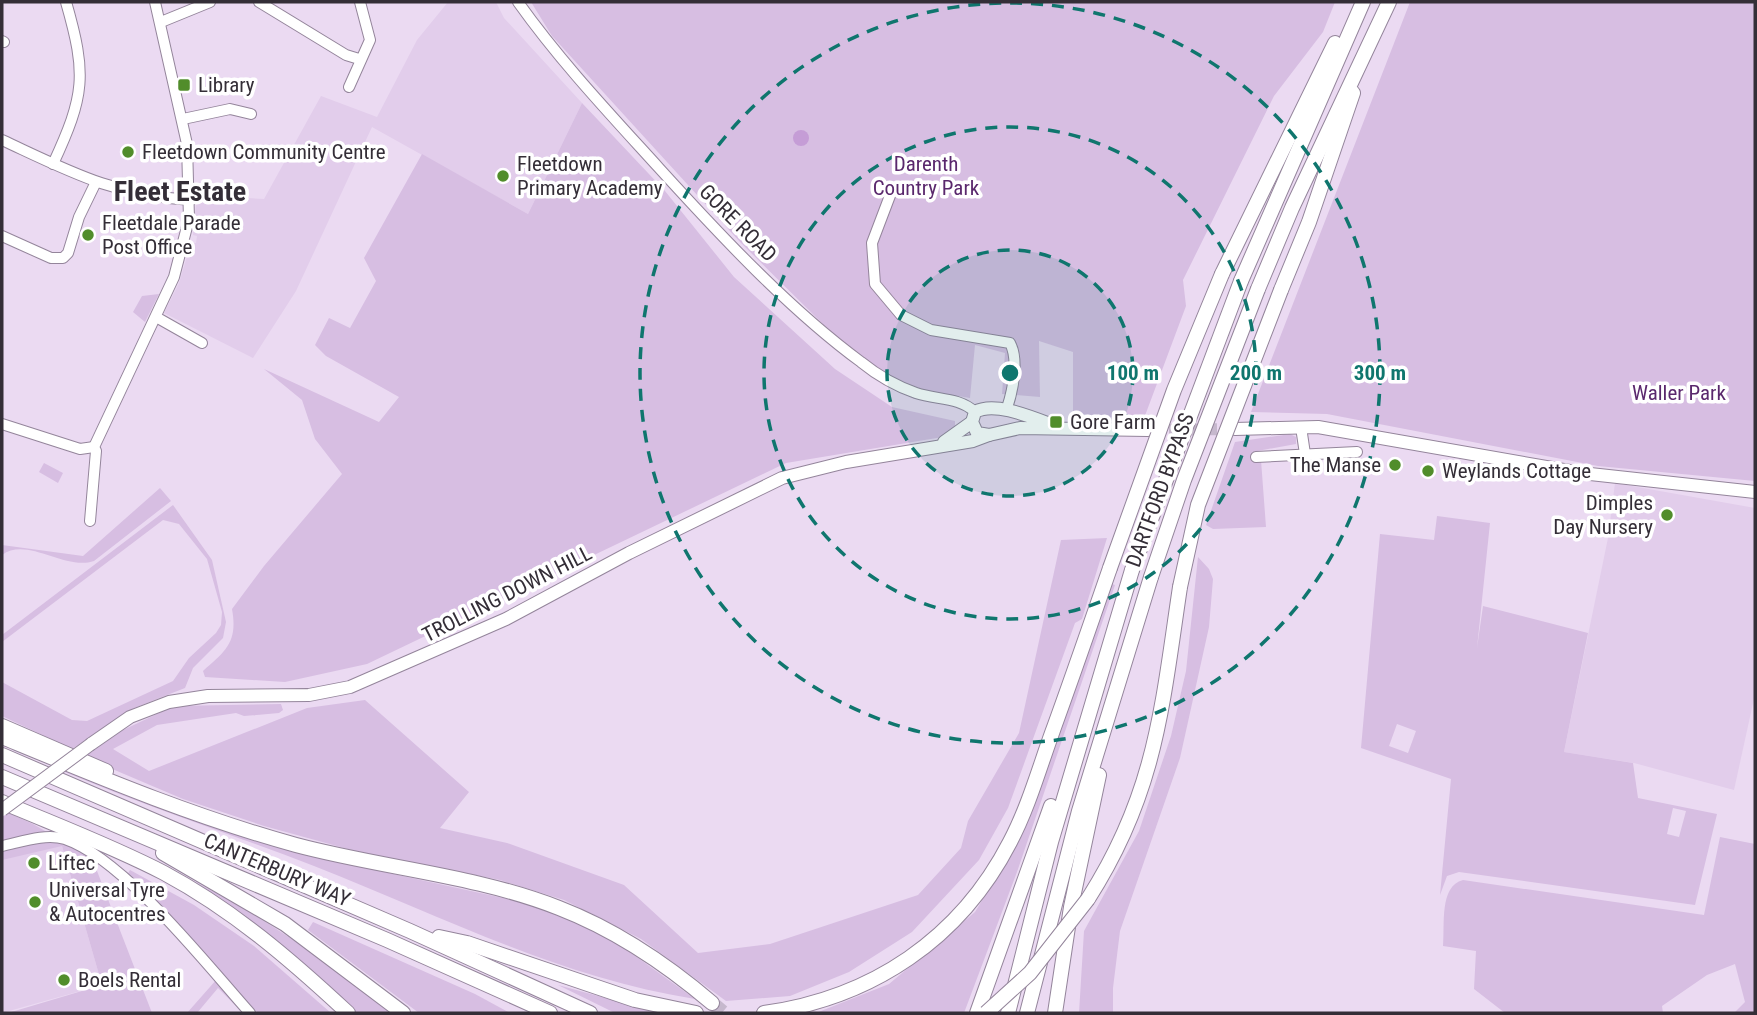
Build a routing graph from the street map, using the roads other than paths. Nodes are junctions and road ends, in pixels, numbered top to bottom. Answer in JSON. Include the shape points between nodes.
{"nodes":[{"id":1,"x":66,"y":2,"type":"edge"},
{"id":2,"x":155,"y":2,"type":"edge"},
{"id":3,"x":211,"y":2,"type":"edge"},
{"id":4,"x":259,"y":2,"type":"edge"},
{"id":5,"x":360,"y":2,"type":"edge"},
{"id":6,"x":518,"y":2,"type":"edge"},
{"id":7,"x":1353,"y":2,"type":"edge"},
{"id":8,"x":1363,"y":2,"type":"edge"},
{"id":9,"x":1389,"y":2,"type":"edge"},
{"id":10,"x":161,"y":22,"type":"junction"},
{"id":11,"x":1366,"y":52,"type":"junction"},
{"id":12,"x":359,"y":59,"type":"junction"},
{"id":13,"x":349,"y":87,"type":"dead end"},
{"id":14,"x":251,"y":114,"type":"dead end"},
{"id":15,"x":183,"y":119,"type":"junction"},
{"id":16,"x":2,"y":140,"type":"edge"},
{"id":17,"x":53,"y":164,"type":"junction"},
{"id":18,"x":95,"y":184,"type":"junction"},
{"id":19,"x":891,"y":193,"type":"dead end"},
{"id":20,"x":191,"y":200,"type":"junction"},
{"id":21,"x":2,"y":236,"type":"edge"},
{"id":22,"x":156,"y":317,"type":"junction"},
{"id":23,"x":202,"y":342,"type":"dead end"},
{"id":24,"x":1010,"y":410,"type":"junction"},
{"id":25,"x":974,"y":417,"type":"junction"},
{"id":26,"x":2,"y":424,"type":"edge"},
{"id":27,"x":1301,"y":427,"type":"junction"},
{"id":28,"x":1061,"y":428,"type":"junction"},
{"id":29,"x":1012,"y":429,"type":"junction"},
{"id":30,"x":1235,"y":429,"type":"tunnel mouth"},
{"id":31,"x":1148,"y":430,"type":"tunnel mouth"},
{"id":32,"x":989,"y":435,"type":"junction"},
{"id":33,"x":934,"y":446,"type":"junction"},
{"id":34,"x":94,"y":447,"type":"junction"},
{"id":35,"x":1357,"y":452,"type":"dead end"},
{"id":36,"x":1305,"y":454,"type":"junction"},
{"id":37,"x":1256,"y":457,"type":"dead end"},
{"id":38,"x":1755,"y":492,"type":"edge"},
{"id":39,"x":90,"y":520,"type":"dead end"},
{"id":40,"x":1100,"y":673,"type":"junction"},
{"id":41,"x":1118,"y":681,"type":"junction"},
{"id":42,"x":2,"y":726,"type":"edge"},
{"id":43,"x":2,"y":737,"type":"edge"},
{"id":44,"x":2,"y":755,"type":"edge"},
{"id":45,"x":2,"y":777,"type":"edge"},
{"id":46,"x":2,"y":802,"type":"edge"},
{"id":47,"x":2,"y":810,"type":"edge"},
{"id":48,"x":207,"y":816,"type":"junction"},
{"id":49,"x":130,"y":832,"type":"junction"},
{"id":50,"x":2,"y":846,"type":"edge"},
{"id":51,"x":410,"y":931,"type":"junction"},
{"id":52,"x":712,"y":1003,"type":"tunnel mouth"},
{"id":53,"x":543,"y":1011,"type":"edge"},
{"id":54,"x":250,"y":1013,"type":"edge"},
{"id":55,"x":348,"y":1013,"type":"edge"},
{"id":56,"x":403,"y":1013,"type":"edge"},
{"id":57,"x":590,"y":1013,"type":"edge"},
{"id":58,"x":696,"y":1013,"type":"tunnel mouth"},
{"id":59,"x":765,"y":1013,"type":"edge"},
{"id":60,"x":976,"y":1013,"type":"edge"},
{"id":61,"x":986,"y":1013,"type":"edge"},
{"id":62,"x":1008,"y":1013,"type":"edge"},
{"id":63,"x":1027,"y":1013,"type":"edge"},
{"id":64,"x":1057,"y":1013,"type":"edge"}],
"edges":[{"from":1,"to":17,"type":"street","via":[[77,41],[81,92]]},
{"from":2,"to":10,"type":"street"},
{"from":3,"to":10,"type":"street"},
{"from":4,"to":12,"type":"street"},
{"from":5,"to":12,"type":"street","via":[[370,39]]},
{"from":6,"to":25,"type":"street","name":"GORE ROAD","via":[[627,133],[722,236],[835,341],[896,384],[961,402]]},
{"from":7,"to":59,"type":"highway","bridge":true,"via":[[1222,274],[1174,390],[1019,822],[979,893],[939,937],[869,984],[815,1003]]},
{"from":8,"to":40,"type":"highway","name":"DARTFORD BYPASS","bridge":true,"via":[[1241,281],[1132,570]]},
{"from":9,"to":11,"type":"highway","name":"DARTFORD BYPASS"},
{"from":10,"to":15,"type":"street"},
{"from":11,"to":41,"type":"highway","name":"DARTFORD BYPASS","bridge":true,"via":[[1258,289],[1184,480]]},
{"from":11,"to":61,"type":"highway","bridge":true,"via":[[1343,126],[1204,486],[1191,529],[1151,762],[1124,833],[1088,900],[1030,973]]},
{"from":12,"to":13,"type":"street"},
{"from":14,"to":15,"type":"street","via":[[230,109]]},
{"from":15,"to":20,"type":"street"},
{"from":16,"to":17,"type":"street"},
{"from":17,"to":18,"type":"street"},
{"from":18,"to":20,"type":"street"},
{"from":18,"to":21,"type":"street","via":[[63,258],[51,258]]},
{"from":19,"to":24,"type":"street","via":[[872,243],[875,284],[901,315],[931,330],[1010,343]]},
{"from":20,"to":22,"type":"street","via":[[181,254]]},
{"from":22,"to":23,"type":"street"},
{"from":22,"to":34,"type":"street"},
{"from":24,"to":25,"type":"main road","via":[[987,408]]},
{"from":24,"to":28,"type":"main road"},
{"from":24,"to":29,"type":"main road"},
{"from":25,"to":32,"type":"main road","via":[[977,433]]},
{"from":25,"to":33,"type":"main road","name":"TROLLING DOWN HILL"},
{"from":26,"to":34,"type":"street","via":[[80,449]]},
{"from":27,"to":30,"type":"main road"},
{"from":27,"to":36,"type":"street"},
{"from":27,"to":38,"type":"main road","via":[[1581,473]]},
{"from":28,"to":29,"type":"main road","name":"TROLLING DOWN HILL"},
{"from":28,"to":31,"type":"main road"},
{"from":29,"to":32,"type":"main road","name":"TROLLING DOWN HILL"},
{"from":32,"to":33,"type":"main road","name":"TROLLING DOWN HILL"},
{"from":33,"to":47,"type":"main road","name":"TROLLING DOWN HILL","bridge":true,"via":[[782,478],[506,619],[358,684],[309,695],[208,696],[169,702],[130,717]]},
{"from":34,"to":39,"type":"street"},
{"from":35,"to":36,"type":"street"},
{"from":36,"to":37,"type":"street"},
{"from":40,"to":60,"type":"highway"},
{"from":40,"to":62,"type":"highway","name":"DARTFORD BYPASS"},
{"from":41,"to":63,"type":"highway","name":"DARTFORD BYPASS"},
{"from":41,"to":64,"type":"highway","via":[[1061,966]]},
{"from":42,"to":48,"type":"highway"},
{"from":43,"to":48,"type":"highway","via":[[155,801]]},
{"from":44,"to":51,"type":"highway","name":"CANTERBURY WAY"},
{"from":45,"to":49,"type":"highway","name":"CANTERBURY WAY"},
{"from":46,"to":55,"type":"highway","via":[[194,890],[261,936]]},
{"from":48,"to":52,"type":"highway","via":[[316,850],[498,889],[559,908],[640,948]]},
{"from":49,"to":53,"type":"highway","name":"CANTERBURY WAY"},
{"from":49,"to":56,"type":"highway","via":[[285,924]]},
{"from":50,"to":54,"type":"street","via":[[45,837],[64,839],[112,867]]},
{"from":51,"to":57,"type":"highway"},
{"from":51,"to":58,"type":"highway","via":[[467,943],[605,991]]}]}
